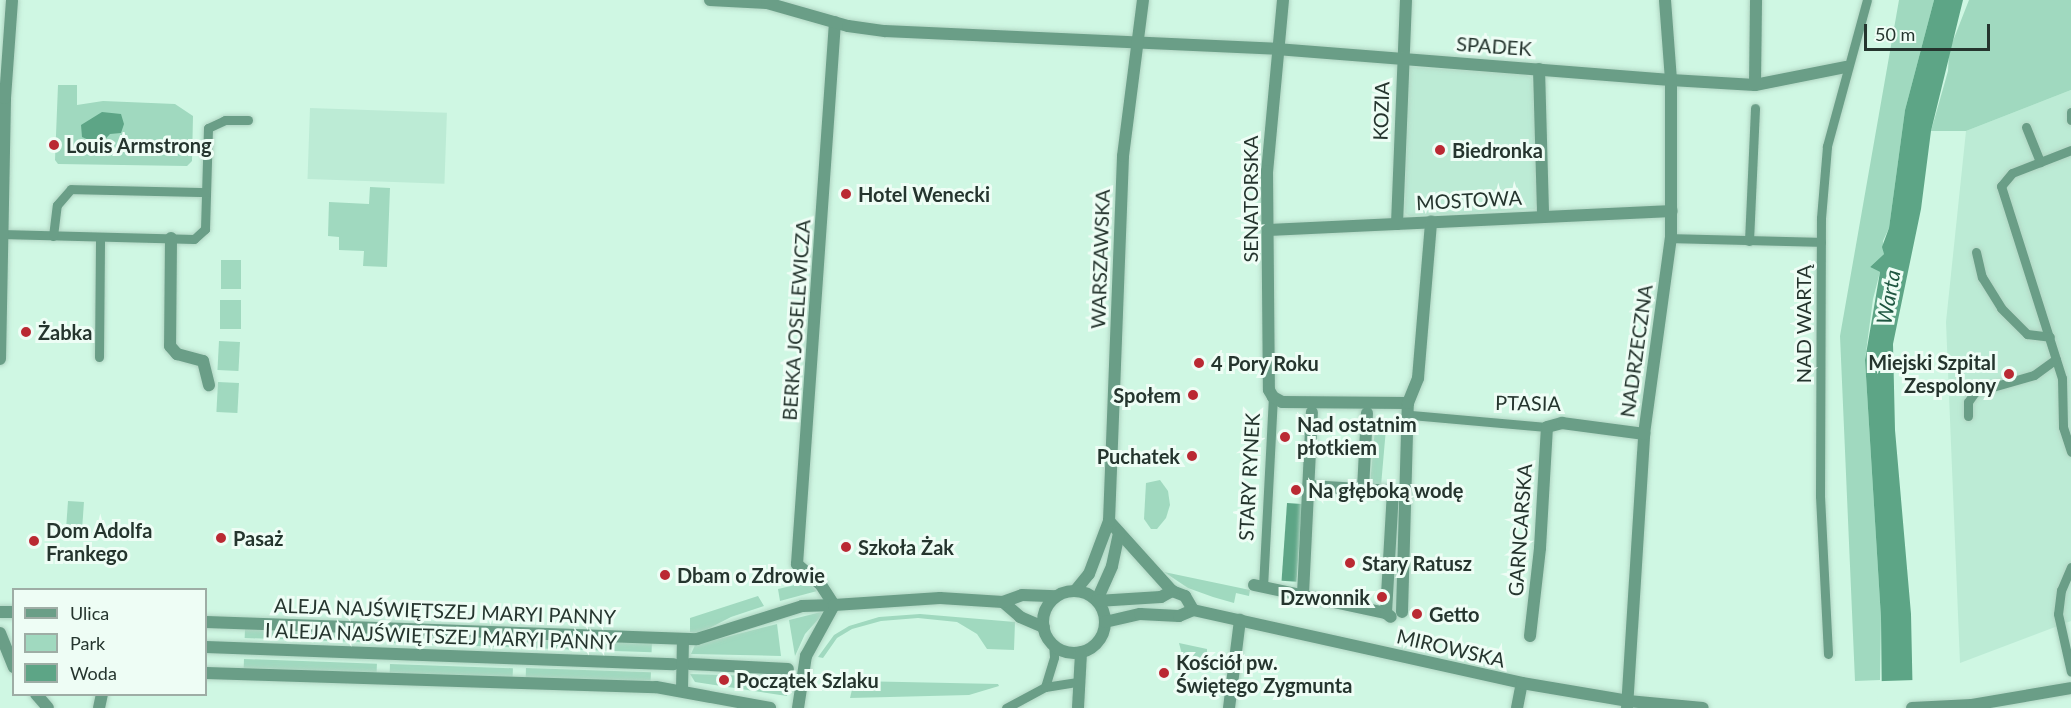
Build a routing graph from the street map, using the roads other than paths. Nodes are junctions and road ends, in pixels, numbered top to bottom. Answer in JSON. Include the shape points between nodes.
{"nodes":[{"id":1,"x":12,"y":0,"type":"edge"},
{"id":2,"x":710,"y":0,"type":"edge"},
{"id":3,"x":1143,"y":0,"type":"edge"},
{"id":4,"x":1283,"y":0,"type":"edge"},
{"id":5,"x":1406,"y":0,"type":"edge"},
{"id":6,"x":1665,"y":0,"type":"edge"},
{"id":7,"x":1756,"y":0,"type":"edge"},
{"id":8,"x":1867,"y":0,"type":"edge"},
{"id":9,"x":835,"y":22,"type":"junction"},
{"id":10,"x":1137,"y":42,"type":"junction"},
{"id":11,"x":1276,"y":49,"type":"junction"},
{"id":12,"x":1402,"y":58,"type":"junction"},
{"id":13,"x":1846,"y":68,"type":"junction"},
{"id":14,"x":1539,"y":69,"type":"junction"},
{"id":15,"x":1671,"y":80,"type":"junction"},
{"id":16,"x":1755,"y":85,"type":"junction"},
{"id":17,"x":1755,"y":108,"type":"dead end"},
{"id":18,"x":2071,"y":112,"type":"edge"},
{"id":19,"x":248,"y":120,"type":"dead end"},
{"id":20,"x":2071,"y":120,"type":"edge"},
{"id":21,"x":2026,"y":127,"type":"dead end"},
{"id":22,"x":2071,"y":150,"type":"edge"},
{"id":23,"x":2040,"y":162,"type":"junction"},
{"id":24,"x":206,"y":192,"type":"junction"},
{"id":25,"x":1672,"y":211,"type":"junction"},
{"id":26,"x":1543,"y":216,"type":"junction"},
{"id":27,"x":1431,"y":222,"type":"junction"},
{"id":28,"x":1396,"y":224,"type":"junction"},
{"id":29,"x":1269,"y":230,"type":"junction"},
{"id":30,"x":2,"y":234,"type":"junction"},
{"id":31,"x":53,"y":236,"type":"junction"},
{"id":32,"x":100,"y":237,"type":"junction"},
{"id":33,"x":171,"y":238,"type":"junction"},
{"id":34,"x":1671,"y":238,"type":"junction"},
{"id":35,"x":1749,"y":241,"type":"junction"},
{"id":36,"x":1821,"y":242,"type":"junction"},
{"id":37,"x":1976,"y":252,"type":"dead end"},
{"id":38,"x":2050,"y":337,"type":"junction"},
{"id":39,"x":99,"y":357,"type":"dead end"},
{"id":40,"x":0,"y":359,"type":"edge"},
{"id":41,"x":2056,"y":359,"type":"junction"},
{"id":42,"x":2067,"y":377,"type":"edge"},
{"id":43,"x":209,"y":385,"type":"dead end"},
{"id":44,"x":1273,"y":397,"type":"junction"},
{"id":45,"x":1409,"y":409,"type":"junction"},
{"id":46,"x":1312,"y":412,"type":"dead end"},
{"id":47,"x":1367,"y":413,"type":"dead end"},
{"id":48,"x":1968,"y":416,"type":"dead end"},
{"id":49,"x":1547,"y":427,"type":"junction"},
{"id":50,"x":1644,"y":434,"type":"junction"},
{"id":51,"x":2071,"y":452,"type":"edge"},
{"id":52,"x":1309,"y":486,"type":"junction"},
{"id":53,"x":1363,"y":489,"type":"junction"},
{"id":54,"x":1109,"y":521,"type":"junction"},
{"id":55,"x":1119,"y":532,"type":"junction"},
{"id":56,"x":2071,"y":567,"type":"edge"},
{"id":57,"x":1258,"y":586,"type":"joint"},
{"id":58,"x":1075,"y":591,"type":"junction"},
{"id":59,"x":1172,"y":591,"type":"junction"},
{"id":60,"x":1303,"y":594,"type":"junction"},
{"id":61,"x":1056,"y":596,"type":"junction"},
{"id":62,"x":1097,"y":600,"type":"junction"},
{"id":63,"x":1003,"y":602,"type":"junction"},
{"id":64,"x":834,"y":605,"type":"junction"},
{"id":65,"x":1193,"y":610,"type":"junction"},
{"id":66,"x":1393,"y":614,"type":"junction"},
{"id":67,"x":1240,"y":620,"type":"junction"},
{"id":68,"x":207,"y":622,"type":"edge"},
{"id":69,"x":1105,"y":622,"type":"junction"},
{"id":70,"x":1044,"y":627,"type":"junction"},
{"id":71,"x":1530,"y":636,"type":"dead end"},
{"id":72,"x":4,"y":638,"type":"edge"},
{"id":73,"x":683,"y":639,"type":"junction"},
{"id":74,"x":1053,"y":644,"type":"junction"},
{"id":75,"x":207,"y":647,"type":"edge"},
{"id":76,"x":1081,"y":652,"type":"junction"},
{"id":77,"x":1828,"y":654,"type":"dead end"},
{"id":78,"x":12,"y":662,"type":"edge"},
{"id":79,"x":674,"y":664,"type":"dead end"},
{"id":80,"x":690,"y":664,"type":"dead end"},
{"id":81,"x":788,"y":669,"type":"dead end"},
{"id":82,"x":2071,"y":672,"type":"edge"},
{"id":83,"x":207,"y":674,"type":"edge"},
{"id":84,"x":1078,"y":682,"type":"junction"},
{"id":85,"x":1522,"y":684,"type":"junction"},
{"id":86,"x":1045,"y":687,"type":"junction"},
{"id":87,"x":2071,"y":688,"type":"edge"},
{"id":88,"x":682,"y":690,"type":"junction"},
{"id":89,"x":38,"y":696,"type":"edge"},
{"id":90,"x":1627,"y":705,"type":"edge"},
{"id":91,"x":1938,"y":707,"type":"edge"},
{"id":92,"x":48,"y":708,"type":"edge"},
{"id":93,"x":770,"y":708,"type":"edge"},
{"id":94,"x":798,"y":708,"type":"edge"},
{"id":95,"x":1006,"y":708,"type":"edge"},
{"id":96,"x":1077,"y":708,"type":"edge"},
{"id":97,"x":1229,"y":708,"type":"edge"},
{"id":98,"x":1517,"y":708,"type":"edge"},
{"id":99,"x":1703,"y":708,"type":"edge"},
{"id":100,"x":1911,"y":708,"type":"edge"}],
"edges":[{"from":1,"to":30,"type":"street"},
{"from":2,"to":9,"type":"street","name":"SPADEK","via":[[767,3]]},
{"from":3,"to":10,"type":"street","name":"WARSZAWSKA"},
{"from":4,"to":11,"type":"street","name":"SENATORSKA"},
{"from":5,"to":12,"type":"street","name":"KOZIA"},
{"from":6,"to":15,"type":"street","name":"NADRZECZNA"},
{"from":7,"to":16,"type":"street"},
{"from":8,"to":13,"type":"lane","name":"NAD WARTĄ"},
{"from":9,"to":10,"type":"street","name":"SPADEK","via":[[927,34]]},
{"from":9,"to":64,"type":"street","name":"BERKA JOSELEWICZA","via":[[797,564],[821,585]]},
{"from":10,"to":11,"type":"street","name":"SPADEK"},
{"from":10,"to":54,"type":"street","name":"WARSZAWSKA","via":[[1123,156]]},
{"from":11,"to":12,"type":"street","name":"SPADEK"},
{"from":11,"to":29,"type":"street","name":"SENATORSKA","via":[[1267,171]]},
{"from":12,"to":14,"type":"street","name":"SPADEK"},
{"from":12,"to":28,"type":"street","name":"KOZIA"},
{"from":13,"to":16,"type":"street","name":"SPADEK"},
{"from":13,"to":36,"type":"lane","name":"NAD WARTĄ","via":[[1827,146]]},
{"from":14,"to":15,"type":"street","name":"SPADEK"},
{"from":14,"to":26,"type":"street"},
{"from":15,"to":16,"type":"street","name":"SPADEK"},
{"from":15,"to":25,"type":"street","name":"NADRZECZNA"},
{"from":17,"to":35,"type":"lane"},
{"from":18,"to":20,"type":"lane"},
{"from":19,"to":24,"type":"lane","via":[[225,120],[208,128]]},
{"from":21,"to":23,"type":"lane"},
{"from":22,"to":23,"type":"lane"},
{"from":23,"to":38,"type":"lane","via":[[2012,173],[2001,186]]},
{"from":24,"to":31,"type":"lane","via":[[71,189],[57,205]]},
{"from":24,"to":33,"type":"lane","via":[[205,229],[201,236]]},
{"from":25,"to":26,"type":"street","name":"MOSTOWA"},
{"from":25,"to":34,"type":"street","name":"NADRZECZNA"},
{"from":26,"to":27,"type":"street","name":"MOSTOWA"},
{"from":27,"to":28,"type":"street","name":"MOSTOWA"},
{"from":27,"to":45,"type":"street","via":[[1418,378]]},
{"from":28,"to":29,"type":"street","name":"MOSTOWA"},
{"from":29,"to":44,"type":"street","name":"SENATORSKA","via":[[1266,374]]},
{"from":30,"to":31,"type":"lane"},
{"from":30,"to":40,"type":"street"},
{"from":31,"to":32,"type":"lane"},
{"from":32,"to":33,"type":"lane"},
{"from":32,"to":39,"type":"lane"},
{"from":33,"to":43,"type":"street","via":[[170,346],[177,354],[203,361]]},
{"from":34,"to":35,"type":"lane"},
{"from":34,"to":50,"type":"street","name":"NADRZECZNA"},
{"from":35,"to":36,"type":"lane"},
{"from":36,"to":77,"type":"lane","name":"NAD WARTĄ","via":[[1820,496]]},
{"from":37,"to":38,"type":"lane","via":[[1982,278],[2001,308],[2027,334]]},
{"from":38,"to":41,"type":"lane"},
{"from":41,"to":42,"type":"lane"},
{"from":41,"to":48,"type":"lane","via":[[2034,375],[1974,392],[1968,402]]},
{"from":42,"to":51,"type":"lane","via":[[2063,427]]},
{"from":44,"to":45,"type":"street","name":"STARY RYNEK","via":[[1282,402]]},
{"from":44,"to":57,"type":"lane","name":"STARY RYNEK"},
{"from":45,"to":49,"type":"lane","name":"PTASIA"},
{"from":45,"to":66,"type":"street"},
{"from":46,"to":52,"type":"street"},
{"from":47,"to":53,"type":"street"},
{"from":49,"to":50,"type":"street","name":"PTASIA","via":[[1562,423]]},
{"from":49,"to":71,"type":"street","name":"GARNCARSKA"},
{"from":50,"to":90,"type":"street","name":"NADRZECZNA"},
{"from":52,"to":53,"type":"street"},
{"from":52,"to":60,"type":"street"},
{"from":53,"to":66,"type":"street","via":[[1393,491]]},
{"from":54,"to":55,"type":"street"},
{"from":54,"to":58,"type":"street","name":"WARSZAWSKA","via":[[1089,574]]},
{"from":55,"to":59,"type":"street"},
{"from":55,"to":62,"type":"street","via":[[1112,566]]},
{"from":56,"to":82,"type":"lane","via":[[2061,590],[2058,614]]},
{"from":57,"to":60,"type":"street"},
{"from":58,"to":61,"type":"street"},
{"from":58,"to":62,"type":"street"},
{"from":59,"to":62,"type":"street","via":[[1161,597]]},
{"from":59,"to":65,"type":"street","via":[[1185,596]]},
{"from":60,"to":66,"type":"street"},
{"from":61,"to":63,"type":"street","name":"ALEJA NAJŚWIĘTSZEJ MARYI PANNY","via":[[1022,595]]},
{"from":61,"to":70,"type":"street","via":[[1046,610]]},
{"from":62,"to":69,"type":"street"},
{"from":63,"to":64,"type":"street","name":"ALEJA NAJŚWIĘTSZEJ MARYI PANNY","via":[[940,598]]},
{"from":63,"to":70,"type":"street","via":[[1020,616]]},
{"from":64,"to":73,"type":"street","name":"ALEJA NAJŚWIĘTSZEJ MARYI PANNY","via":[[802,606],[710,637]]},
{"from":64,"to":94,"type":"street","via":[[806,656]]},
{"from":65,"to":67,"type":"street","name":"MIROWSKA"},
{"from":65,"to":69,"type":"street","name":"MIROWSKA","via":[[1179,616],[1140,614]]},
{"from":67,"to":85,"type":"street","name":"MIROWSKA"},
{"from":67,"to":97,"type":"street"},
{"from":68,"to":73,"type":"street","name":"ALEJA NAJŚWIĘTSZEJ MARYI PANNY"},
{"from":69,"to":76,"type":"street","via":[[1099,641]]},
{"from":70,"to":74,"type":"street"},
{"from":72,"to":78,"type":"street"},
{"from":73,"to":88,"type":"street"},
{"from":74,"to":76,"type":"street","via":[[1071,653]]},
{"from":74,"to":86,"type":"lane","via":[[1054,657]]},
{"from":75,"to":79,"type":"street","name":"I ALEJA NAJŚWIĘTSZEJ MARYI PANNY"},
{"from":76,"to":84,"type":"street"},
{"from":80,"to":81,"type":"street"},
{"from":83,"to":88,"type":"street"},
{"from":84,"to":86,"type":"lane"},
{"from":84,"to":96,"type":"street"},
{"from":85,"to":90,"type":"street","name":"MIROWSKA"},
{"from":85,"to":98,"type":"street"},
{"from":86,"to":95,"type":"lane"},
{"from":87,"to":91,"type":"street","via":[[2013,700]]},
{"from":88,"to":93,"type":"street"},
{"from":89,"to":92,"type":"street"},
{"from":90,"to":99,"type":"street","name":"MIROWSKA"},
{"from":91,"to":100,"type":"street"}]}
